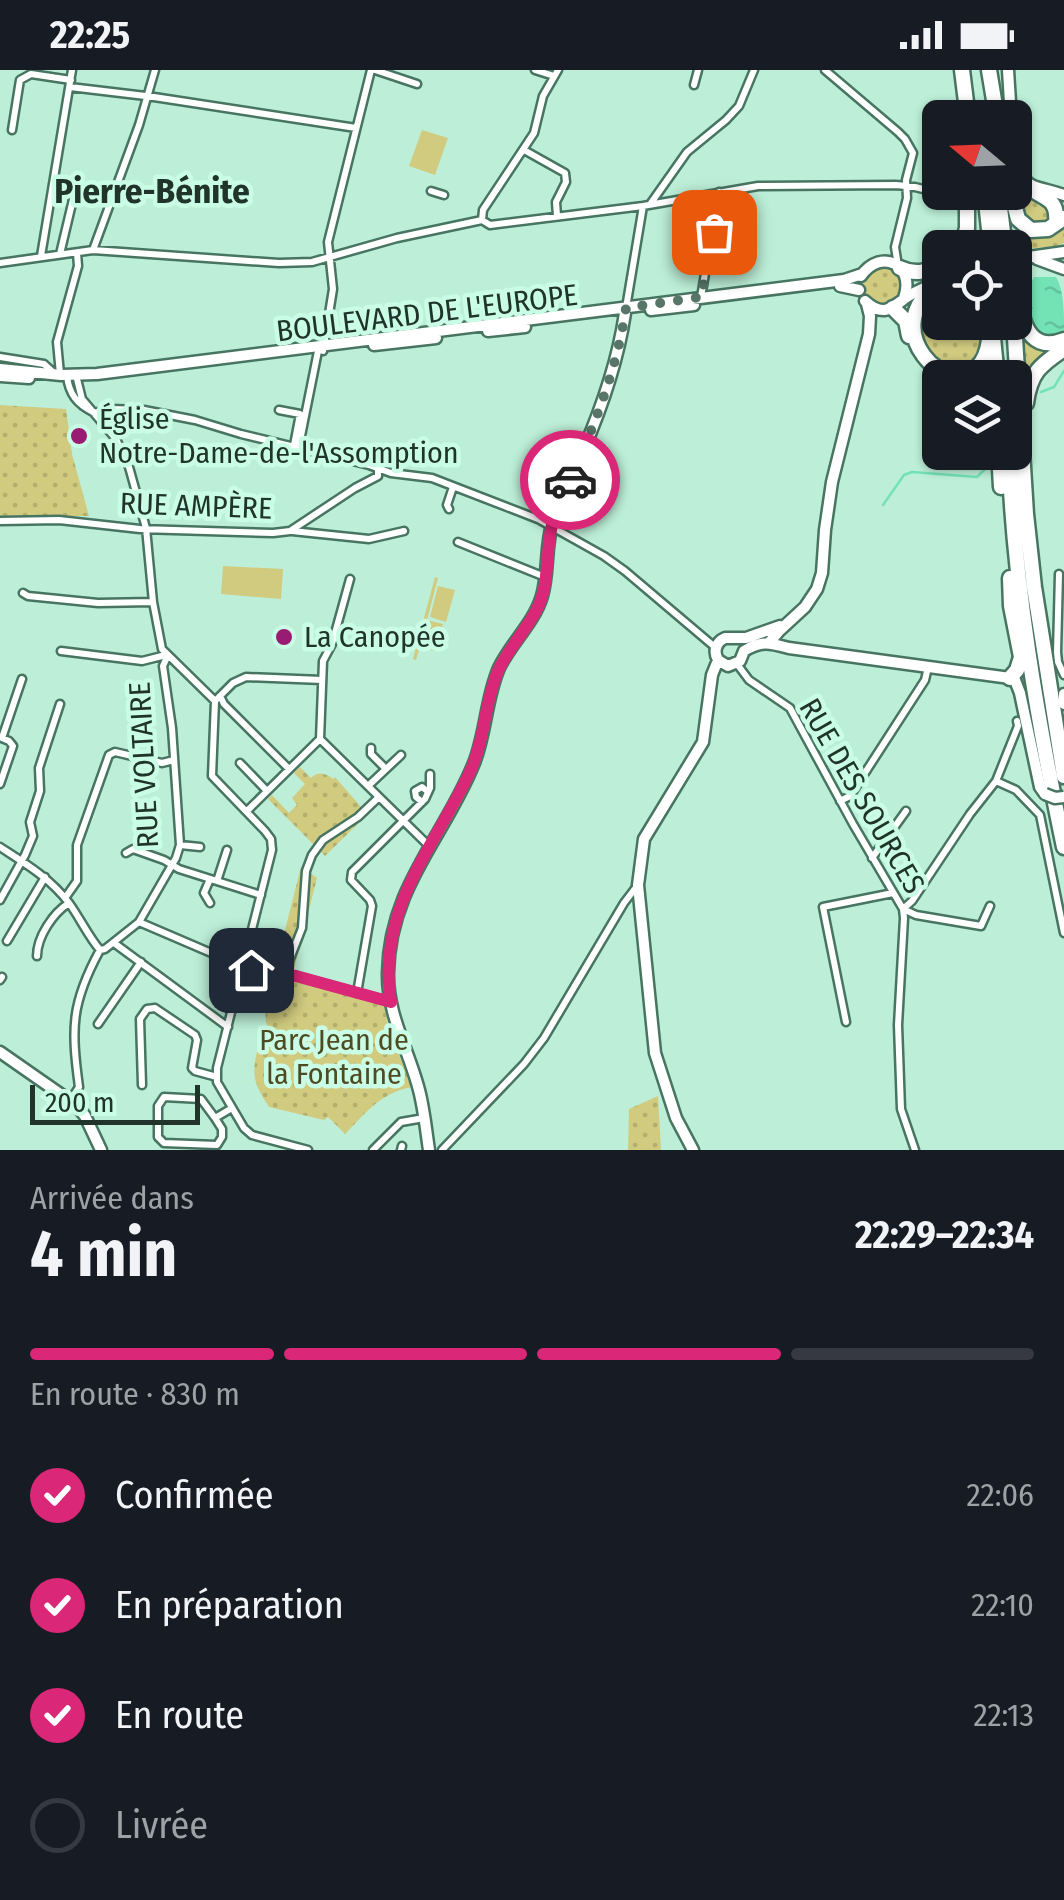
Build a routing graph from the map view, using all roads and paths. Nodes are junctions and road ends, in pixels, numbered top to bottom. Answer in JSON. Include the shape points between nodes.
{"nodes":[{"id":1,"x":72,"y":70,"type":"edge"},
{"id":2,"x":155,"y":70,"type":"edge"},
{"id":3,"x":373,"y":70,"type":"edge"},
{"id":4,"x":536,"y":70,"type":"edge"},
{"id":5,"x":698,"y":70,"type":"edge"},
{"id":6,"x":754,"y":70,"type":"edge"},
{"id":7,"x":825,"y":70,"type":"edge"},
{"id":8,"x":961,"y":70,"type":"edge"},
{"id":9,"x":970,"y":70,"type":"edge"},
{"id":10,"x":986,"y":70,"type":"edge"},
{"id":11,"x":1008,"y":70,"type":"edge"},
{"id":12,"x":556,"y":73,"type":"edge"},
{"id":13,"x":70,"y":84,"type":"junction"},
{"id":14,"x":418,"y":84,"type":"dead end"},
{"id":15,"x":694,"y":84,"type":"dead end"},
{"id":16,"x":148,"y":96,"type":"junction"},
{"id":17,"x":964,"y":100,"type":"edge"},
{"id":18,"x":974,"y":100,"type":"edge"},
{"id":19,"x":990,"y":100,"type":"edge"},
{"id":20,"x":1009,"y":100,"type":"edge"},
{"id":21,"x":356,"y":128,"type":"junction"},
{"id":22,"x":12,"y":130,"type":"dead end"},
{"id":23,"x":524,"y":150,"type":"junction"},
{"id":24,"x":669,"y":178,"type":"junction"},
{"id":25,"x":54,"y":184,"type":"junction"},
{"id":26,"x":907,"y":186,"type":"junction"},
{"id":27,"x":1032,"y":187,"type":"edge"},
{"id":28,"x":922,"y":189,"type":"edge"},
{"id":29,"x":75,"y":190,"type":"junction"},
{"id":30,"x":432,"y":191,"type":"dead end"},
{"id":31,"x":1032,"y":191,"type":"edge"},
{"id":32,"x":719,"y":192,"type":"junction"},
{"id":33,"x":444,"y":195,"type":"dead end"},
{"id":34,"x":1064,"y":195,"type":"edge"},
{"id":35,"x":111,"y":197,"type":"junction"},
{"id":36,"x":669,"y":200,"type":"junction"},
{"id":37,"x":646,"y":205,"type":"junction"},
{"id":38,"x":1015,"y":210,"type":"edge"},
{"id":39,"x":557,"y":216,"type":"junction"},
{"id":40,"x":482,"y":220,"type":"junction"},
{"id":41,"x":1060,"y":221,"type":"edge"},
{"id":42,"x":897,"y":234,"type":"junction"},
{"id":43,"x":93,"y":250,"type":"junction"},
{"id":44,"x":1064,"y":252,"type":"edge"},
{"id":45,"x":77,"y":253,"type":"junction"},
{"id":46,"x":60,"y":254,"type":"junction"},
{"id":47,"x":331,"y":256,"type":"junction"},
{"id":48,"x":1032,"y":256,"type":"edge"},
{"id":49,"x":41,"y":257,"type":"junction"},
{"id":50,"x":1032,"y":260,"type":"edge"},
{"id":51,"x":881,"y":262,"type":"junction"},
{"id":52,"x":0,"y":263,"type":"edge"},
{"id":53,"x":1064,"y":270,"type":"edge"},
{"id":54,"x":902,"y":271,"type":"junction"},
{"id":55,"x":922,"y":272,"type":"edge"},
{"id":56,"x":862,"y":274,"type":"junction"},
{"id":57,"x":922,"y":283,"type":"edge"},
{"id":58,"x":859,"y":290,"type":"junction"},
{"id":59,"x":922,"y":290,"type":"edge"},
{"id":60,"x":701,"y":297,"type":"junction"},
{"id":61,"x":922,"y":297,"type":"edge"},
{"id":62,"x":867,"y":304,"type":"junction"},
{"id":63,"x":894,"y":305,"type":"junction"},
{"id":64,"x":626,"y":310,"type":"junction"},
{"id":65,"x":869,"y":334,"type":"junction"},
{"id":66,"x":1032,"y":336,"type":"edge"},
{"id":67,"x":989,"y":340,"type":"edge"},
{"id":68,"x":1064,"y":340,"type":"edge"},
{"id":69,"x":322,"y":349,"type":"junction"},
{"id":70,"x":1064,"y":349,"type":"edge"},
{"id":71,"x":0,"y":358,"type":"edge"},
{"id":72,"x":922,"y":364,"type":"edge"},
{"id":73,"x":0,"y":372,"type":"edge"},
{"id":74,"x":67,"y":377,"type":"junction"},
{"id":75,"x":1032,"y":379,"type":"edge"},
{"id":76,"x":279,"y":410,"type":"dead end"},
{"id":77,"x":94,"y":413,"type":"junction"},
{"id":78,"x":296,"y":446,"type":"junction"},
{"id":79,"x":363,"y":464,"type":"junction"},
{"id":80,"x":378,"y":468,"type":"junction"},
{"id":81,"x":1001,"y":470,"type":"edge"},
{"id":82,"x":1016,"y":470,"type":"edge"},
{"id":83,"x":1018,"y":470,"type":"edge"},
{"id":84,"x":404,"y":474,"type":"junction"},
{"id":85,"x":375,"y":478,"type":"junction"},
{"id":86,"x":453,"y":486,"type":"junction"},
{"id":87,"x":449,"y":509,"type":"dead end"},
{"id":88,"x":0,"y":521,"type":"edge"},
{"id":89,"x":551,"y":526,"type":"junction"},
{"id":90,"x":146,"y":528,"type":"junction"},
{"id":91,"x":290,"y":531,"type":"junction"},
{"id":92,"x":404,"y":531,"type":"dead end"},
{"id":93,"x":458,"y":542,"type":"dead end"},
{"id":94,"x":1059,"y":574,"type":"dead end"},
{"id":95,"x":545,"y":577,"type":"junction"},
{"id":96,"x":350,"y":580,"type":"dead end"},
{"id":97,"x":1012,"y":592,"type":"junction"},
{"id":98,"x":23,"y":594,"type":"dead end"},
{"id":99,"x":154,"y":602,"type":"junction"},
{"id":100,"x":790,"y":622,"type":"junction"},
{"id":101,"x":757,"y":635,"type":"junction"},
{"id":102,"x":770,"y":641,"type":"junction"},
{"id":103,"x":741,"y":645,"type":"junction"},
{"id":104,"x":1030,"y":651,"type":"junction"},
{"id":105,"x":61,"y":652,"type":"dead end"},
{"id":106,"x":720,"y":653,"type":"junction"},
{"id":107,"x":168,"y":655,"type":"junction"},
{"id":108,"x":737,"y":664,"type":"junction"},
{"id":109,"x":928,"y":667,"type":"junction"},
{"id":110,"x":1064,"y":674,"type":"edge"},
{"id":111,"x":22,"y":678,"type":"dead end"},
{"id":112,"x":1010,"y":678,"type":"junction"},
{"id":113,"x":322,"y":680,"type":"junction"},
{"id":114,"x":1064,"y":694,"type":"edge"},
{"id":115,"x":218,"y":699,"type":"junction"},
{"id":116,"x":60,"y":704,"type":"dead end"},
{"id":117,"x":1064,"y":704,"type":"edge"},
{"id":118,"x":1017,"y":721,"type":"dead end"},
{"id":119,"x":1,"y":738,"type":"edge"},
{"id":120,"x":320,"y":739,"type":"junction"},
{"id":121,"x":370,"y":748,"type":"dead end"},
{"id":122,"x":402,"y":754,"type":"dead end"},
{"id":123,"x":174,"y":760,"type":"junction"},
{"id":124,"x":240,"y":762,"type":"dead end"},
{"id":125,"x":290,"y":769,"type":"junction"},
{"id":126,"x":386,"y":769,"type":"junction"},
{"id":127,"x":430,"y":774,"type":"dead end"},
{"id":128,"x":1064,"y":776,"type":"edge"},
{"id":129,"x":996,"y":781,"type":"junction"},
{"id":130,"x":0,"y":784,"type":"edge"},
{"id":131,"x":368,"y":786,"type":"junction"},
{"id":132,"x":268,"y":791,"type":"junction"},
{"id":133,"x":379,"y":797,"type":"junction"},
{"id":134,"x":1064,"y":797,"type":"edge"},
{"id":135,"x":840,"y":802,"type":"junction"},
{"id":136,"x":247,"y":811,"type":"junction"},
{"id":137,"x":906,"y":811,"type":"dead end"},
{"id":138,"x":403,"y":820,"type":"junction"},
{"id":139,"x":180,"y":845,"type":"junction"},
{"id":140,"x":429,"y":846,"type":"junction"},
{"id":141,"x":0,"y":847,"type":"edge"},
{"id":142,"x":200,"y":847,"type":"dead end"},
{"id":143,"x":1064,"y":848,"type":"edge"},
{"id":144,"x":227,"y":850,"type":"dead end"},
{"id":145,"x":126,"y":853,"type":"dead end"},
{"id":146,"x":872,"y":858,"type":"junction"},
{"id":147,"x":22,"y":860,"type":"junction"},
{"id":148,"x":172,"y":865,"type":"junction"},
{"id":149,"x":45,"y":877,"type":"junction"},
{"id":150,"x":213,"y":880,"type":"junction"},
{"id":151,"x":638,"y":885,"type":"junction"},
{"id":152,"x":893,"y":893,"type":"junction"},
{"id":153,"x":261,"y":895,"type":"junction"},
{"id":154,"x":0,"y":900,"type":"edge"},
{"id":155,"x":67,"y":900,"type":"junction"},
{"id":156,"x":210,"y":903,"type":"dead end"},
{"id":157,"x":990,"y":906,"type":"dead end"},
{"id":158,"x":902,"y":909,"type":"junction"},
{"id":159,"x":139,"y":922,"type":"junction"},
{"id":160,"x":1064,"y":933,"type":"edge"},
{"id":161,"x":7,"y":941,"type":"dead end"},
{"id":162,"x":114,"y":942,"type":"junction"},
{"id":163,"x":100,"y":950,"type":"junction"},
{"id":164,"x":37,"y":956,"type":"dead end"},
{"id":165,"x":141,"y":962,"type":"junction"},
{"id":166,"x":243,"y":967,"type":"junction"},
{"id":167,"x":284,"y":974,"type":"junction"},
{"id":168,"x":357,"y":992,"type":"junction"},
{"id":169,"x":391,"y":1002,"type":"junction"},
{"id":170,"x":846,"y":1022,"type":"dead end"},
{"id":171,"x":98,"y":1024,"type":"dead end"},
{"id":172,"x":228,"y":1027,"type":"junction"},
{"id":173,"x":0,"y":1052,"type":"edge"},
{"id":174,"x":217,"y":1077,"type":"junction"},
{"id":175,"x":142,"y":1085,"type":"dead end"},
{"id":176,"x":75,"y":1100,"type":"junction"},
{"id":177,"x":232,"y":1108,"type":"junction"},
{"id":178,"x":215,"y":1118,"type":"junction"},
{"id":179,"x":424,"y":1118,"type":"junction"},
{"id":180,"x":380,"y":1143,"type":"junction"},
{"id":181,"x":276,"y":1146,"type":"edge"},
{"id":182,"x":101,"y":1150,"type":"edge"},
{"id":183,"x":308,"y":1150,"type":"edge"},
{"id":184,"x":373,"y":1150,"type":"edge"},
{"id":185,"x":388,"y":1150,"type":"edge"},
{"id":186,"x":429,"y":1150,"type":"edge"},
{"id":187,"x":442,"y":1150,"type":"edge"},
{"id":188,"x":693,"y":1150,"type":"edge"},
{"id":189,"x":916,"y":1150,"type":"edge"}],
"edges":[{"from":1,"to":13,"type":"street"},
{"from":2,"to":16,"type":"street"},
{"from":3,"to":14,"type":"street"},
{"from":3,"to":21,"type":"street"},
{"from":4,"to":12,"type":"street"},
{"from":5,"to":15,"type":"street"},
{"from":6,"to":24,"type":"street","via":[[739,106],[687,152]]},
{"from":7,"to":26,"type":"street","via":[[910,146]]},
{"from":8,"to":17,"type":"highway"},
{"from":9,"to":18,"type":"highway"},
{"from":10,"to":19,"type":"highway"},
{"from":11,"to":20,"type":"street"},
{"from":12,"to":23,"type":"street"},
{"from":13,"to":16,"type":"street"},
{"from":13,"to":22,"type":"street","via":[[31,74],[20,80]]},
{"from":13,"to":25,"type":"street"},
{"from":16,"to":21,"type":"street"},
{"from":16,"to":35,"type":"street"},
{"from":21,"to":47,"type":"street","via":[[328,242]]},
{"from":23,"to":39,"type":"street","via":[[565,172]]},
{"from":23,"to":40,"type":"street"},
{"from":24,"to":36,"type":"street"},
{"from":24,"to":37,"type":"street"},
{"from":25,"to":29,"type":"street"},
{"from":25,"to":49,"type":"street"},
{"from":26,"to":28,"type":"street"},
{"from":26,"to":32,"type":"street"},
{"from":26,"to":42,"type":"street"},
{"from":27,"to":34,"type":"street"},
{"from":29,"to":35,"type":"street"},
{"from":29,"to":46,"type":"street"},
{"from":30,"to":33,"type":"street"},
{"from":31,"to":41,"type":"highway","via":[[1054,204]]},
{"from":32,"to":36,"type":"street"},
{"from":32,"to":60,"type":"street"},
{"from":35,"to":43,"type":"street"},
{"from":36,"to":37,"type":"street"},
{"from":37,"to":39,"type":"street"},
{"from":37,"to":64,"type":"street"},
{"from":38,"to":41,"type":"highway","via":[[1027,227],[1042,230]]},
{"from":39,"to":40,"type":"street","via":[[490,225]]},
{"from":40,"to":47,"type":"street"},
{"from":42,"to":51,"type":"street"},
{"from":42,"to":54,"type":"street","via":[[894,256]]},
{"from":43,"to":45,"type":"street"},
{"from":43,"to":47,"type":"street","via":[[278,263]]},
{"from":44,"to":48,"type":"street"},
{"from":45,"to":46,"type":"street"},
{"from":45,"to":74,"type":"street","name":"RUE VOLTAIRE","via":[[57,342]]},
{"from":46,"to":49,"type":"street"},
{"from":47,"to":69,"type":"street","via":[[332,303]]},
{"from":49,"to":52,"type":"street"},
{"from":50,"to":53,"type":"street"},
{"from":51,"to":54,"type":"street"},
{"from":51,"to":56,"type":"street"},
{"from":54,"to":55,"type":"highway"},
{"from":54,"to":57,"type":"street"},
{"from":54,"to":63,"type":"street","via":[[907,290]]},
{"from":56,"to":58,"type":"street"},
{"from":56,"to":60,"type":"street","name":"BOULEVARD DE L'EUROPE"},
{"from":58,"to":62,"type":"street"},
{"from":58,"to":64,"type":"street","name":"BOULEVARD DE L'EUROPE","via":[[841,286]]},
{"from":59,"to":63,"type":"street"},
{"from":60,"to":64,"type":"street","name":"BOULEVARD DE L'EUROPE"},
{"from":61,"to":67,"type":"highway","via":[[914,318],[916,341],[936,368],[958,374],[975,369]]},
{"from":62,"to":63,"type":"street"},
{"from":62,"to":65,"type":"street"},
{"from":63,"to":65,"type":"street"},
{"from":63,"to":72,"type":"highway"},
{"from":64,"to":69,"type":"street","name":"BOULEVARD DE L'EUROPE"},
{"from":64,"to":89,"type":"street","via":[[603,404]]},
{"from":65,"to":100,"type":"street","via":[[832,482],[822,573]]},
{"from":66,"to":68,"type":"highway","via":[[1043,343]]},
{"from":69,"to":74,"type":"street","name":"BOULEVARD DE L'EUROPE"},
{"from":69,"to":78,"type":"street"},
{"from":70,"to":75,"type":"highway"},
{"from":71,"to":74,"type":"street","name":"BOULEVARD DE L'EUROPE","via":[[44,364]]},
{"from":73,"to":74,"type":"street","name":"BOULEVARD DE L'EUROPE"},
{"from":74,"to":77,"type":"street","name":"RUE VOLTAIRE"},
{"from":76,"to":78,"type":"street","via":[[300,414]]},
{"from":77,"to":78,"type":"street","via":[[144,410]]},
{"from":77,"to":90,"type":"street","name":"RUE VOLTAIRE","via":[[129,467]]},
{"from":78,"to":79,"type":"street"},
{"from":79,"to":80,"type":"street"},
{"from":79,"to":85,"type":"street"},
{"from":80,"to":84,"type":"street"},
{"from":80,"to":85,"type":"street"},
{"from":81,"to":97,"type":"highway"},
{"from":82,"to":104,"type":"highway","via":[[1019,583]]},
{"from":83,"to":128,"type":"highway"},
{"from":84,"to":85,"type":"street"},
{"from":84,"to":86,"type":"street"},
{"from":85,"to":91,"type":"street","name":"RUE AMPÈRE"},
{"from":86,"to":87,"type":"street"},
{"from":86,"to":89,"type":"street"},
{"from":88,"to":90,"type":"street","name":"RUE AMPÈRE"},
{"from":89,"to":95,"type":"street"},
{"from":89,"to":106,"type":"street","via":[[625,570]]},
{"from":90,"to":91,"type":"street","name":"RUE AMPÈRE"},
{"from":90,"to":99,"type":"street","name":"RUE VOLTAIRE"},
{"from":91,"to":92,"type":"street","via":[[369,539]]},
{"from":93,"to":95,"type":"street"},
{"from":94,"to":110,"type":"street","via":[[1057,652]]},
{"from":95,"to":140,"type":"street","via":[[539,604],[492,687],[474,762]]},
{"from":96,"to":113,"type":"street"},
{"from":97,"to":104,"type":"highway"},
{"from":97,"to":112,"type":"highway","via":[[1021,656]]},
{"from":98,"to":99,"type":"street","via":[[98,604]]},
{"from":99,"to":107,"type":"street","name":"RUE VOLTAIRE","via":[[159,641]]},
{"from":100,"to":101,"type":"street"},
{"from":100,"to":102,"type":"street"},
{"from":101,"to":102,"type":"street"},
{"from":101,"to":103,"type":"street"},
{"from":102,"to":103,"type":"street"},
{"from":102,"to":109,"type":"street"},
{"from":103,"to":106,"type":"street","via":[[732,637]]},
{"from":103,"to":108,"type":"street"},
{"from":104,"to":143,"type":"highway"},
{"from":105,"to":107,"type":"street","via":[[142,661]]},
{"from":106,"to":108,"type":"street"},
{"from":106,"to":151,"type":"street","via":[[703,742],[644,838]]},
{"from":107,"to":115,"type":"street"},
{"from":107,"to":123,"type":"street","name":"RUE VOLTAIRE","via":[[163,666]]},
{"from":108,"to":135,"type":"street","name":"RUE DES SOURCES","via":[[790,708]]},
{"from":109,"to":112,"type":"street"},
{"from":109,"to":135,"type":"street","via":[[850,796]]},
{"from":111,"to":119,"type":"street"},
{"from":112,"to":134,"type":"street","bridge":true,"via":[[1020,692],[1040,787]]},
{"from":113,"to":115,"type":"street","via":[[246,677]]},
{"from":113,"to":120,"type":"street"},
{"from":114,"to":117,"type":"street"},
{"from":115,"to":125,"type":"street"},
{"from":115,"to":136,"type":"street","via":[[212,776]]},
{"from":116,"to":147,"type":"street","via":[[39,768],[33,836]]},
{"from":118,"to":129,"type":"street"},
{"from":119,"to":130,"type":"street","via":[[12,746]]},
{"from":120,"to":125,"type":"street"},
{"from":120,"to":131,"type":"street"},
{"from":121,"to":126,"type":"street"},
{"from":122,"to":126,"type":"street"},
{"from":123,"to":139,"type":"street","name":"RUE VOLTAIRE"},
{"from":123,"to":155,"type":"street","via":[[109,755],[77,845],[78,881]]},
{"from":124,"to":132,"type":"street"},
{"from":125,"to":132,"type":"street"},
{"from":126,"to":131,"type":"street"},
{"from":127,"to":138,"type":"street","via":[[428,792]]},
{"from":129,"to":158,"type":"street"},
{"from":129,"to":160,"type":"street","via":[[1016,790],[1040,815]]},
{"from":131,"to":133,"type":"street"},
{"from":132,"to":136,"type":"street"},
{"from":133,"to":138,"type":"street"},
{"from":133,"to":167,"type":"street","via":[[312,855],[302,928]]},
{"from":135,"to":146,"type":"street","name":"RUE DES SOURCES"},
{"from":136,"to":153,"type":"street","via":[[271,839]]},
{"from":137,"to":146,"type":"street"},
{"from":138,"to":140,"type":"street"},
{"from":138,"to":168,"type":"street","via":[[350,876],[372,906]]},
{"from":139,"to":142,"type":"street"},
{"from":139,"to":148,"type":"street","name":"RUE VOLTAIRE"},
{"from":140,"to":169,"type":"street","via":[[393,935]]},
{"from":141,"to":147,"type":"street"},
{"from":144,"to":150,"type":"street"},
{"from":145,"to":148,"type":"street","via":[[133,849]]},
{"from":146,"to":152,"type":"street","name":"RUE DES SOURCES"},
{"from":147,"to":149,"type":"street"},
{"from":147,"to":154,"type":"street"},
{"from":148,"to":150,"type":"street"},
{"from":148,"to":159,"type":"street","name":"RUE VOLTAIRE"},
{"from":149,"to":155,"type":"street"},
{"from":149,"to":161,"type":"street"},
{"from":150,"to":153,"type":"street"},
{"from":150,"to":156,"type":"street","via":[[204,893]]},
{"from":151,"to":187,"type":"street","via":[[544,1038]]},
{"from":151,"to":188,"type":"street","via":[[655,1054]]},
{"from":152,"to":158,"type":"street","name":"RUE DES SOURCES"},
{"from":152,"to":170,"type":"street","via":[[823,907]]},
{"from":153,"to":166,"type":"street"},
{"from":155,"to":163,"type":"street"},
{"from":155,"to":164,"type":"street"},
{"from":157,"to":158,"type":"street","via":[[981,926]]},
{"from":158,"to":189,"type":"street","name":"RUE DES SOURCES","via":[[901,1110]]},
{"from":159,"to":162,"type":"street","name":"RUE VOLTAIRE"},
{"from":159,"to":166,"type":"street"},
{"from":162,"to":163,"type":"street","name":"RUE VOLTAIRE"},
{"from":162,"to":165,"type":"street"},
{"from":163,"to":176,"type":"street","via":[[77,1001]]},
{"from":165,"to":171,"type":"street"},
{"from":165,"to":172,"type":"street"},
{"from":166,"to":167,"type":"street"},
{"from":166,"to":172,"type":"street"},
{"from":167,"to":168,"type":"street"},
{"from":168,"to":169,"type":"street"},
{"from":169,"to":179,"type":"street"},
{"from":172,"to":174,"type":"street"},
{"from":173,"to":176,"type":"street"},
{"from":174,"to":175,"type":"street","via":[[192,1068],[195,1035],[156,1008],[140,1019]]},
{"from":174,"to":177,"type":"street"},
{"from":176,"to":182,"type":"street"},
{"from":177,"to":178,"type":"street"},
{"from":177,"to":181,"type":"street","via":[[252,1135]]},
{"from":178,"to":178,"type":"street","via":[[201,1099],[164,1097],[158,1137],[164,1143],[217,1144],[222,1130]]},
{"from":179,"to":180,"type":"street","via":[[398,1124]]},
{"from":179,"to":186,"type":"street"},
{"from":180,"to":184,"type":"street"},
{"from":180,"to":185,"type":"street"},
{"from":181,"to":183,"type":"street"},
{"from":186,"to":187,"type":"street"}]}
